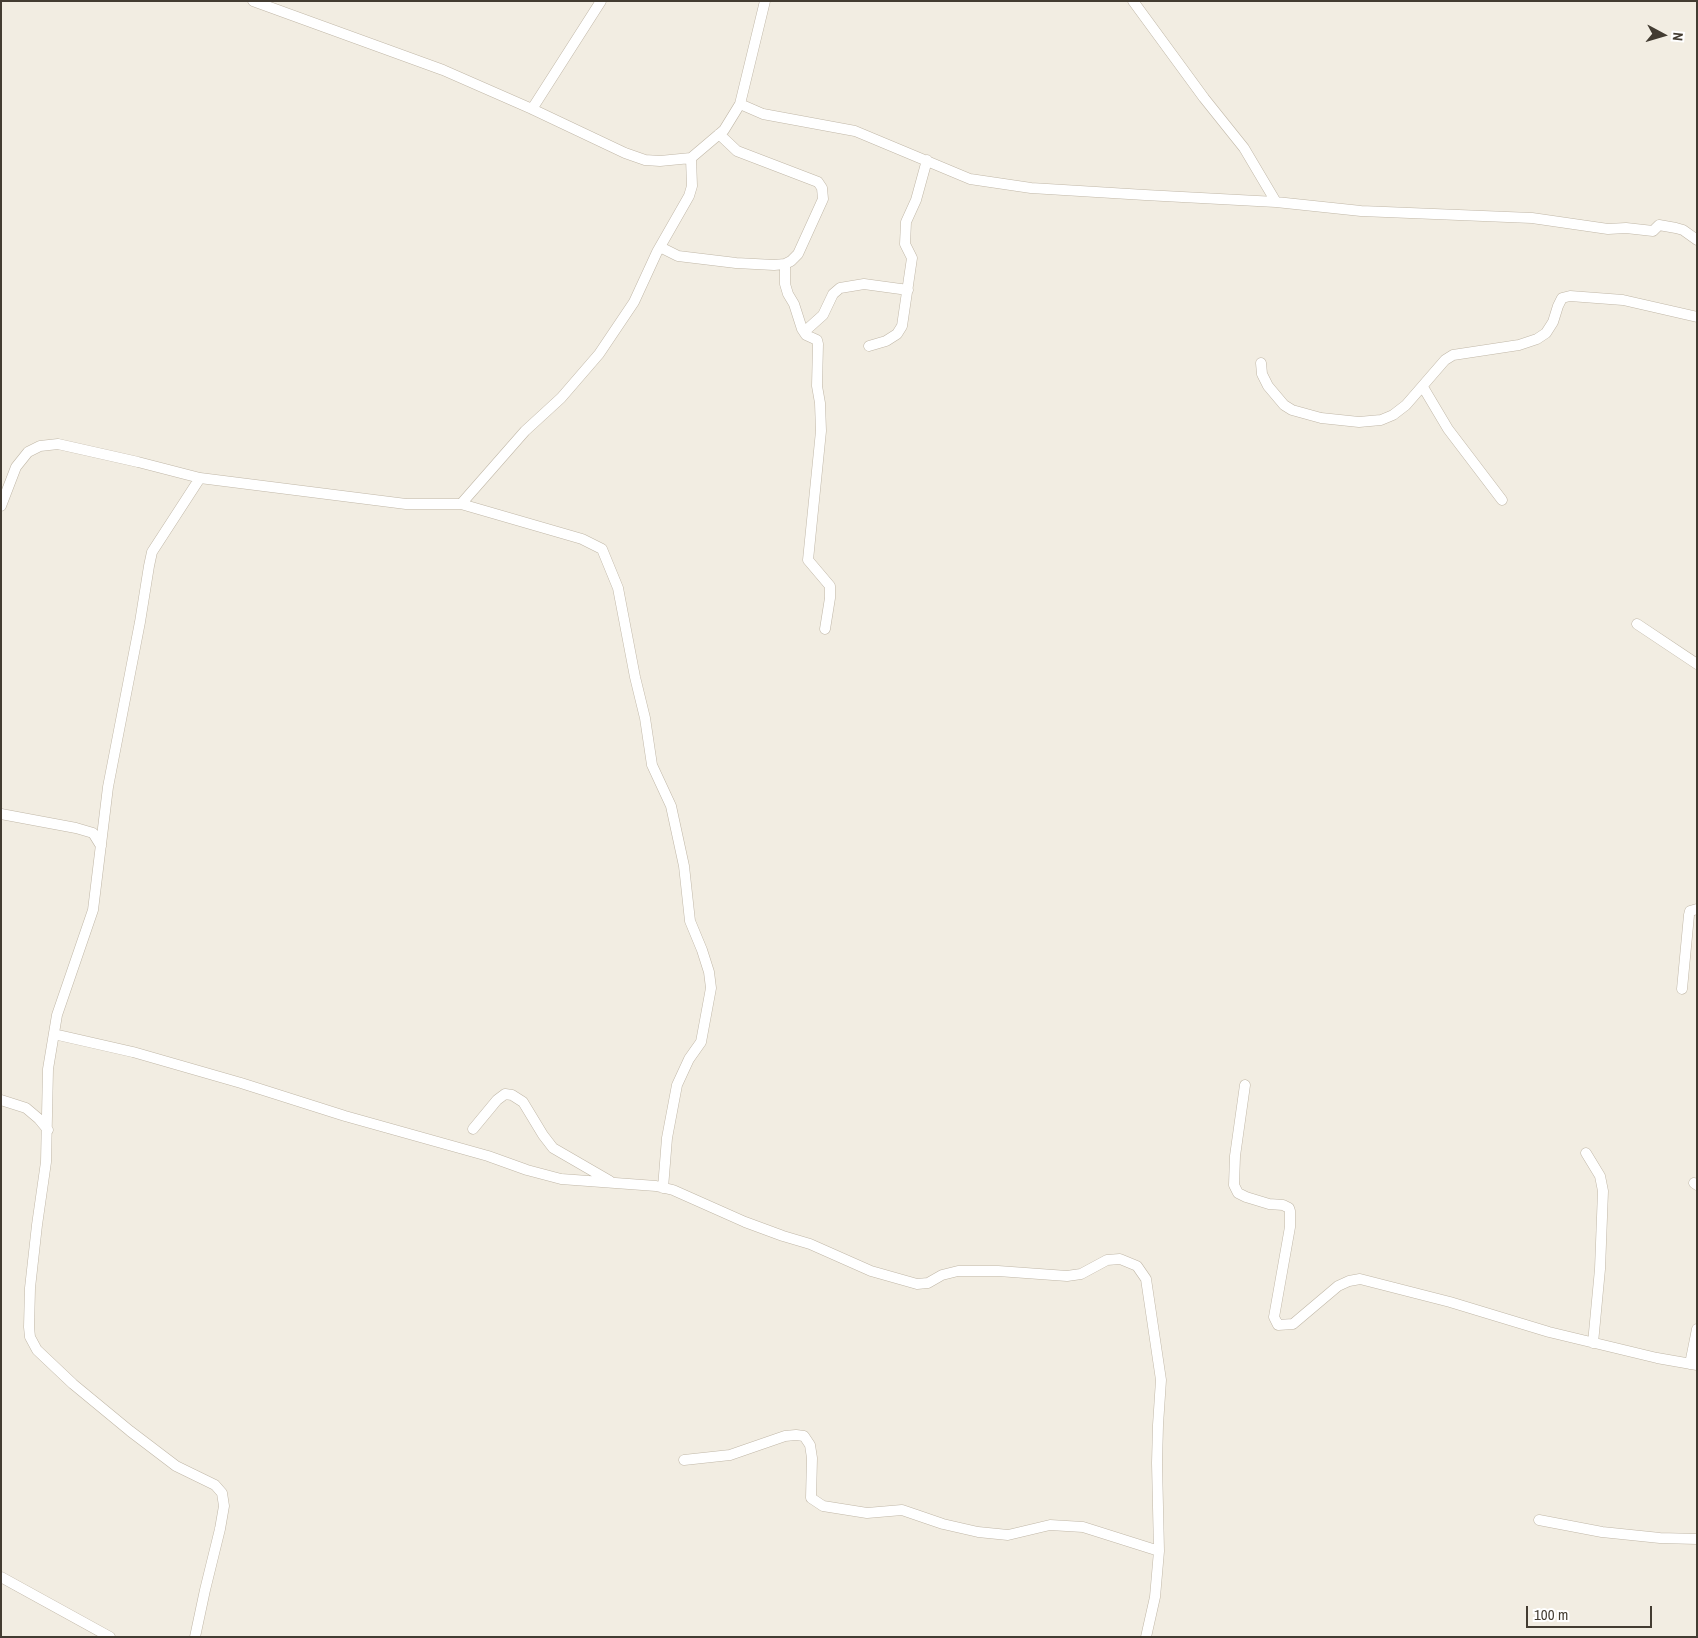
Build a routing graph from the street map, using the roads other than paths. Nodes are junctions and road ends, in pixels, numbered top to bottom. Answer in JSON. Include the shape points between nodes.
{"nodes":[{"id":1,"x":253,"y":1,"type":"edge"},
{"id":2,"x":601,"y":1,"type":"edge"},
{"id":3,"x":765,"y":1,"type":"edge"},
{"id":4,"x":1133,"y":1,"type":"edge"},
{"id":5,"x":740,"y":104,"type":"junction"},
{"id":6,"x":532,"y":109,"type":"junction"},
{"id":7,"x":719,"y":134,"type":"junction"},
{"id":8,"x":691,"y":158,"type":"junction"},
{"id":9,"x":928,"y":160,"type":"junction"},
{"id":10,"x":1276,"y":202,"type":"junction"},
{"id":11,"x":1697,"y":240,"type":"edge"},
{"id":12,"x":660,"y":247,"type":"junction"},
{"id":13,"x":785,"y":264,"type":"junction"},
{"id":14,"x":908,"y":290,"type":"junction"},
{"id":15,"x":1697,"y":317,"type":"edge"},
{"id":16,"x":804,"y":332,"type":"junction"},
{"id":17,"x":869,"y":346,"type":"dead end"},
{"id":18,"x":1261,"y":363,"type":"dead end"},
{"id":19,"x":1424,"y":386,"type":"junction"},
{"id":20,"x":200,"y":478,"type":"junction"},
{"id":21,"x":1502,"y":500,"type":"dead end"},
{"id":22,"x":461,"y":504,"type":"junction"},
{"id":23,"x":1,"y":506,"type":"edge"},
{"id":24,"x":1637,"y":624,"type":"dead end"},
{"id":25,"x":825,"y":629,"type":"dead end"},
{"id":26,"x":1696,"y":663,"type":"edge"},
{"id":27,"x":1,"y":814,"type":"edge"},
{"id":28,"x":102,"y":846,"type":"junction"},
{"id":29,"x":1697,"y":909,"type":"edge"},
{"id":30,"x":1682,"y":989,"type":"dead end"},
{"id":31,"x":54,"y":1034,"type":"junction"},
{"id":32,"x":1245,"y":1085,"type":"dead end"},
{"id":33,"x":1,"y":1100,"type":"edge"},
{"id":34,"x":473,"y":1129,"type":"dead end"},
{"id":35,"x":48,"y":1130,"type":"junction"},
{"id":36,"x":1586,"y":1153,"type":"dead end"},
{"id":37,"x":613,"y":1183,"type":"junction"},
{"id":38,"x":664,"y":1188,"type":"junction"},
{"id":39,"x":1697,"y":1329,"type":"edge"},
{"id":40,"x":1593,"y":1343,"type":"junction"},
{"id":41,"x":1693,"y":1364,"type":"edge"},
{"id":42,"x":684,"y":1460,"type":"dead end"},
{"id":43,"x":1539,"y":1520,"type":"dead end"},
{"id":44,"x":1697,"y":1539,"type":"edge"},
{"id":45,"x":1159,"y":1551,"type":"junction"},
{"id":46,"x":1,"y":1577,"type":"edge"},
{"id":47,"x":110,"y":1637,"type":"edge"},
{"id":48,"x":195,"y":1637,"type":"edge"},
{"id":49,"x":1146,"y":1637,"type":"edge"}],
"edges":[{"from":1,"to":6,"type":"street","via":[[443,70]]},
{"from":2,"to":6,"type":"street"},
{"from":3,"to":5,"type":"street"},
{"from":4,"to":10,"type":"street","via":[[1244,148]]},
{"from":5,"to":7,"type":"street"},
{"from":5,"to":9,"type":"street","via":[[763,114],[854,131]]},
{"from":6,"to":8,"type":"street","via":[[645,160]]},
{"from":7,"to":8,"type":"street"},
{"from":7,"to":13,"type":"street","via":[[737,150],[818,182],[822,188],[823,199],[798,254]]},
{"from":8,"to":12,"type":"street","via":[[689,196]]},
{"from":9,"to":10,"type":"street","via":[[970,179],[1031,188]]},
{"from":9,"to":14,"type":"street","via":[[906,222],[905,244],[912,258]]},
{"from":10,"to":11,"type":"street","via":[[1361,211],[1532,218],[1608,229],[1653,231],[1658,225],[1683,230]]},
{"from":12,"to":13,"type":"street","via":[[678,256],[736,263]]},
{"from":12,"to":22,"type":"street","via":[[634,302],[599,354]]},
{"from":13,"to":16,"type":"street","via":[[785,284]]},
{"from":14,"to":16,"type":"street","via":[[864,284],[840,288],[833,294],[823,315]]},
{"from":14,"to":17,"type":"street","via":[[904,319],[897,334]]},
{"from":15,"to":19,"type":"street","via":[[1623,300],[1562,298],[1553,322],[1537,339],[1519,345],[1453,355]]},
{"from":16,"to":25,"type":"street","via":[[818,344],[821,432],[808,560],[830,586]]},
{"from":18,"to":19,"type":"street","via":[[1268,386],[1284,405],[1322,418],[1359,422],[1381,420],[1406,405]]},
{"from":19,"to":21,"type":"street","via":[[1448,429]]},
{"from":20,"to":22,"type":"street","via":[[406,504]]},
{"from":20,"to":23,"type":"street","via":[[48,444],[28,452],[16,467]]},
{"from":20,"to":28,"type":"street","via":[[152,552],[108,787]]},
{"from":22,"to":38,"type":"street","via":[[582,539],[602,548],[618,588],[652,766],[671,806],[684,866],[690,921],[709,972],[711,988],[701,1042],[677,1085],[667,1138]]},
{"from":24,"to":26,"type":"street"},
{"from":27,"to":28,"type":"street","via":[[85,830],[93,833]]},
{"from":28,"to":31,"type":"street","via":[[94,910]]},
{"from":29,"to":30,"type":"street","via":[[1688,915]]},
{"from":31,"to":35,"type":"street","via":[[48,1069]]},
{"from":31,"to":37,"type":"street","via":[[133,1052],[241,1083],[561,1180]]},
{"from":32,"to":40,"type":"street","via":[[1234,1185],[1238,1193],[1246,1197],[1283,1205],[1290,1212],[1274,1318],[1278,1325],[1293,1324],[1338,1286],[1360,1279]]},
{"from":33,"to":35,"type":"street","via":[[26,1108]]},
{"from":34,"to":37,"type":"street","via":[[496,1100],[505,1094],[512,1095],[523,1102],[554,1148]]},
{"from":35,"to":48,"type":"street","via":[[30,1288],[30,1338],[37,1350],[73,1384],[130,1431],[176,1466],[215,1485],[222,1493],[224,1506],[220,1528]]},
{"from":36,"to":40,"type":"street","via":[[1600,1176],[1603,1191]]},
{"from":37,"to":38,"type":"street"},
{"from":38,"to":45,"type":"street","via":[[871,1270],[917,1284],[958,1271],[1067,1276],[1082,1274],[1107,1260],[1120,1260],[1137,1266],[1146,1279],[1161,1380],[1157,1463]]},
{"from":39,"to":41,"type":"street"},
{"from":40,"to":41,"type":"street"},
{"from":42,"to":45,"type":"street","via":[[730,1455],[785,1436],[804,1436],[810,1445],[812,1458],[811,1498],[824,1506],[867,1513],[902,1510],[952,1526],[1008,1535],[1050,1526],[1083,1527]]},
{"from":43,"to":44,"type":"street","via":[[1602,1532]]},
{"from":45,"to":49,"type":"street","via":[[1155,1597]]},
{"from":46,"to":47,"type":"street"}]}
